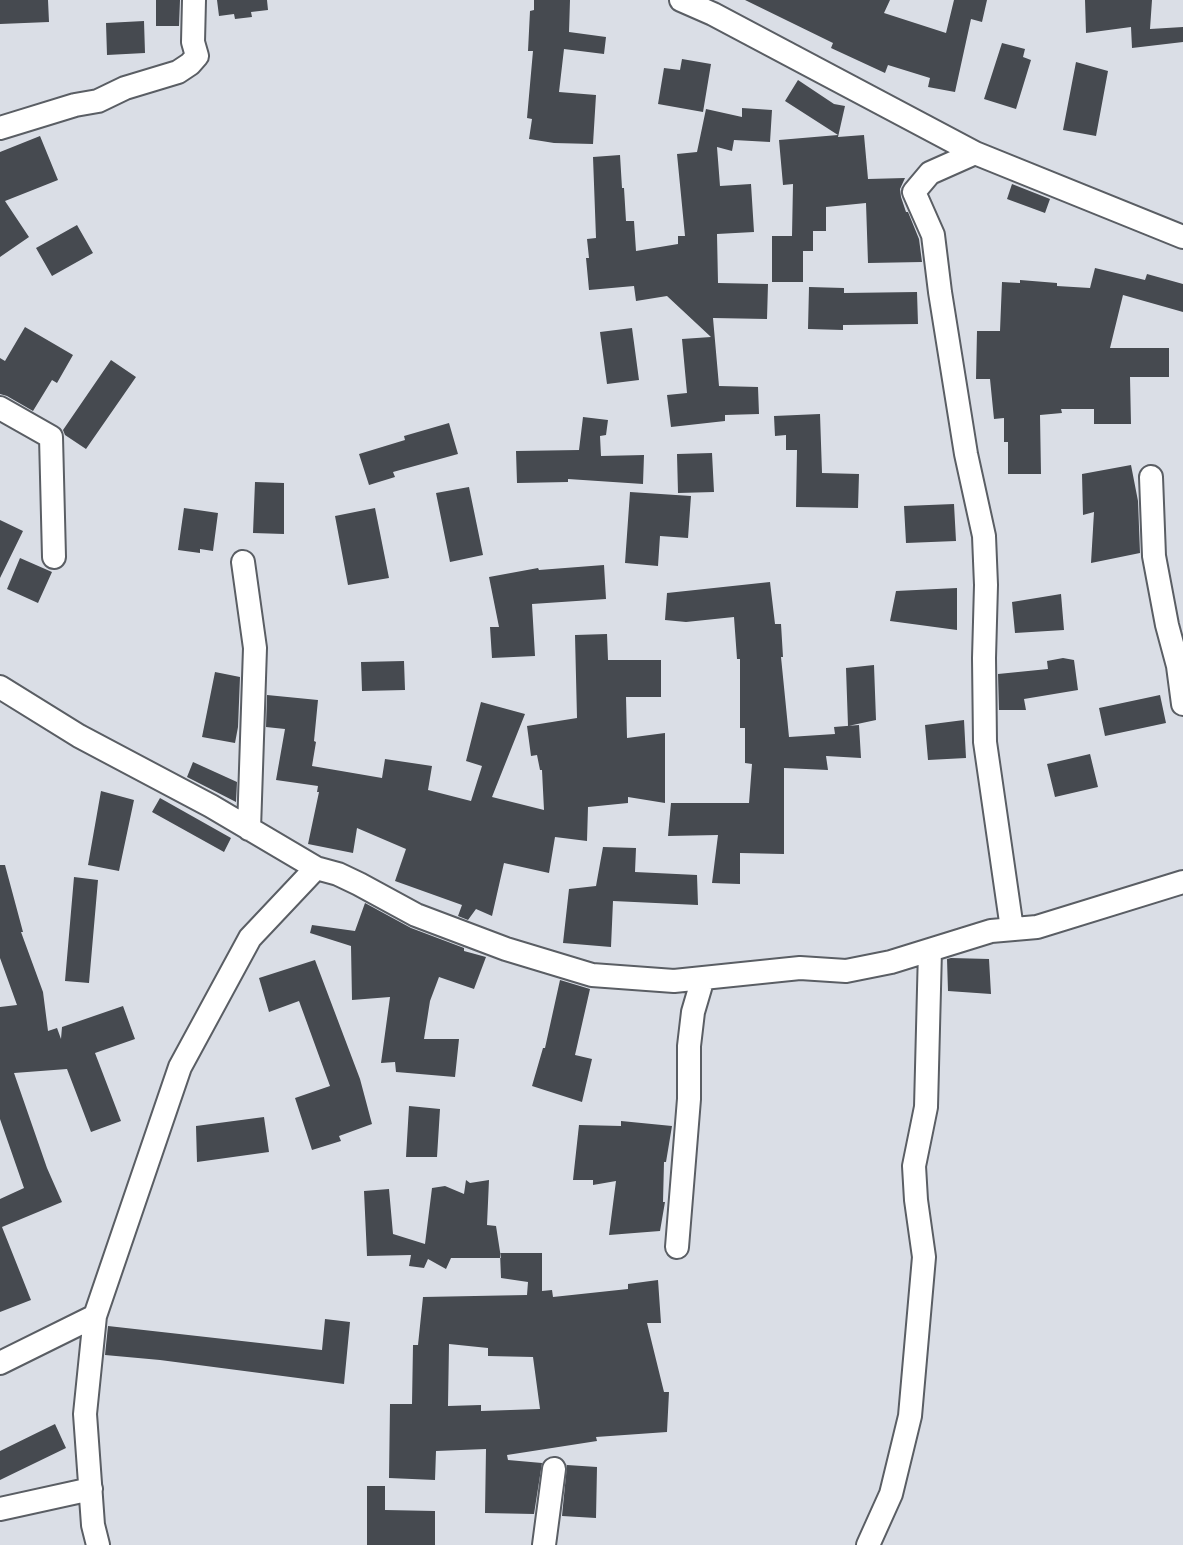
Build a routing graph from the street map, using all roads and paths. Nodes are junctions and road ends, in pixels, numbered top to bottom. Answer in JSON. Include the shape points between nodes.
{"nodes":[{"id":1,"x":194,"y":0,"type":"edge"},
{"id":2,"x":681,"y":0,"type":"edge"},
{"id":3,"x":0,"y":128,"type":"edge"},
{"id":4,"x":975,"y":153,"type":"junction"},
{"id":5,"x":1183,"y":237,"type":"edge"},
{"id":6,"x":0,"y":408,"type":"edge"},
{"id":7,"x":1151,"y":477,"type":"dead end"},
{"id":8,"x":54,"y":557,"type":"dead end"},
{"id":9,"x":243,"y":562,"type":"dead end"},
{"id":10,"x":0,"y":687,"type":"edge"},
{"id":11,"x":1183,"y":704,"type":"edge"},
{"id":12,"x":249,"y":829,"type":"junction"},
{"id":13,"x":316,"y":868,"type":"junction"},
{"id":14,"x":1183,"y":882,"type":"edge"},
{"id":15,"x":1012,"y":929,"type":"junction"},
{"id":16,"x":930,"y":950,"type":"junction"},
{"id":17,"x":703,"y":978,"type":"junction"},
{"id":18,"x":677,"y":1247,"type":"dead end"},
{"id":19,"x":95,"y":1316,"type":"junction"},
{"id":20,"x":0,"y":1363,"type":"edge"},
{"id":21,"x":554,"y":1469,"type":"dead end"},
{"id":22,"x":91,"y":1489,"type":"junction"},
{"id":23,"x":0,"y":1509,"type":"edge"},
{"id":24,"x":98,"y":1545,"type":"edge"},
{"id":25,"x":544,"y":1545,"type":"edge"},
{"id":26,"x":868,"y":1545,"type":"edge"}],
"edges":[{"from":1,"to":3,"type":"street","via":[[197,56],[178,72]]},
{"from":2,"to":4,"type":"street"},
{"from":4,"to":5,"type":"street"},
{"from":4,"to":15,"type":"street","via":[[930,173],[914,192],[933,235],[966,454],[984,536],[985,742]]},
{"from":6,"to":8,"type":"street","via":[[51,437]]},
{"from":7,"to":11,"type":"street","via":[[1154,556]]},
{"from":9,"to":12,"type":"street","via":[[255,648]]},
{"from":10,"to":12,"type":"street"},
{"from":12,"to":13,"type":"street"},
{"from":13,"to":17,"type":"street","via":[[416,915],[592,975]]},
{"from":13,"to":19,"type":"street","via":[[250,938],[180,1067]]},
{"from":14,"to":15,"type":"street","via":[[1037,927]]},
{"from":15,"to":16,"type":"street"},
{"from":16,"to":17,"type":"street","via":[[846,971],[800,968]]},
{"from":16,"to":26,"type":"street","via":[[926,1107],[914,1166],[924,1257],[910,1416],[891,1494]]},
{"from":17,"to":18,"type":"street","via":[[689,1046]]},
{"from":19,"to":20,"type":"street"},
{"from":19,"to":22,"type":"street","via":[[85,1414]]},
{"from":21,"to":25,"type":"street"},
{"from":22,"to":23,"type":"street"},
{"from":22,"to":24,"type":"street"}]}
